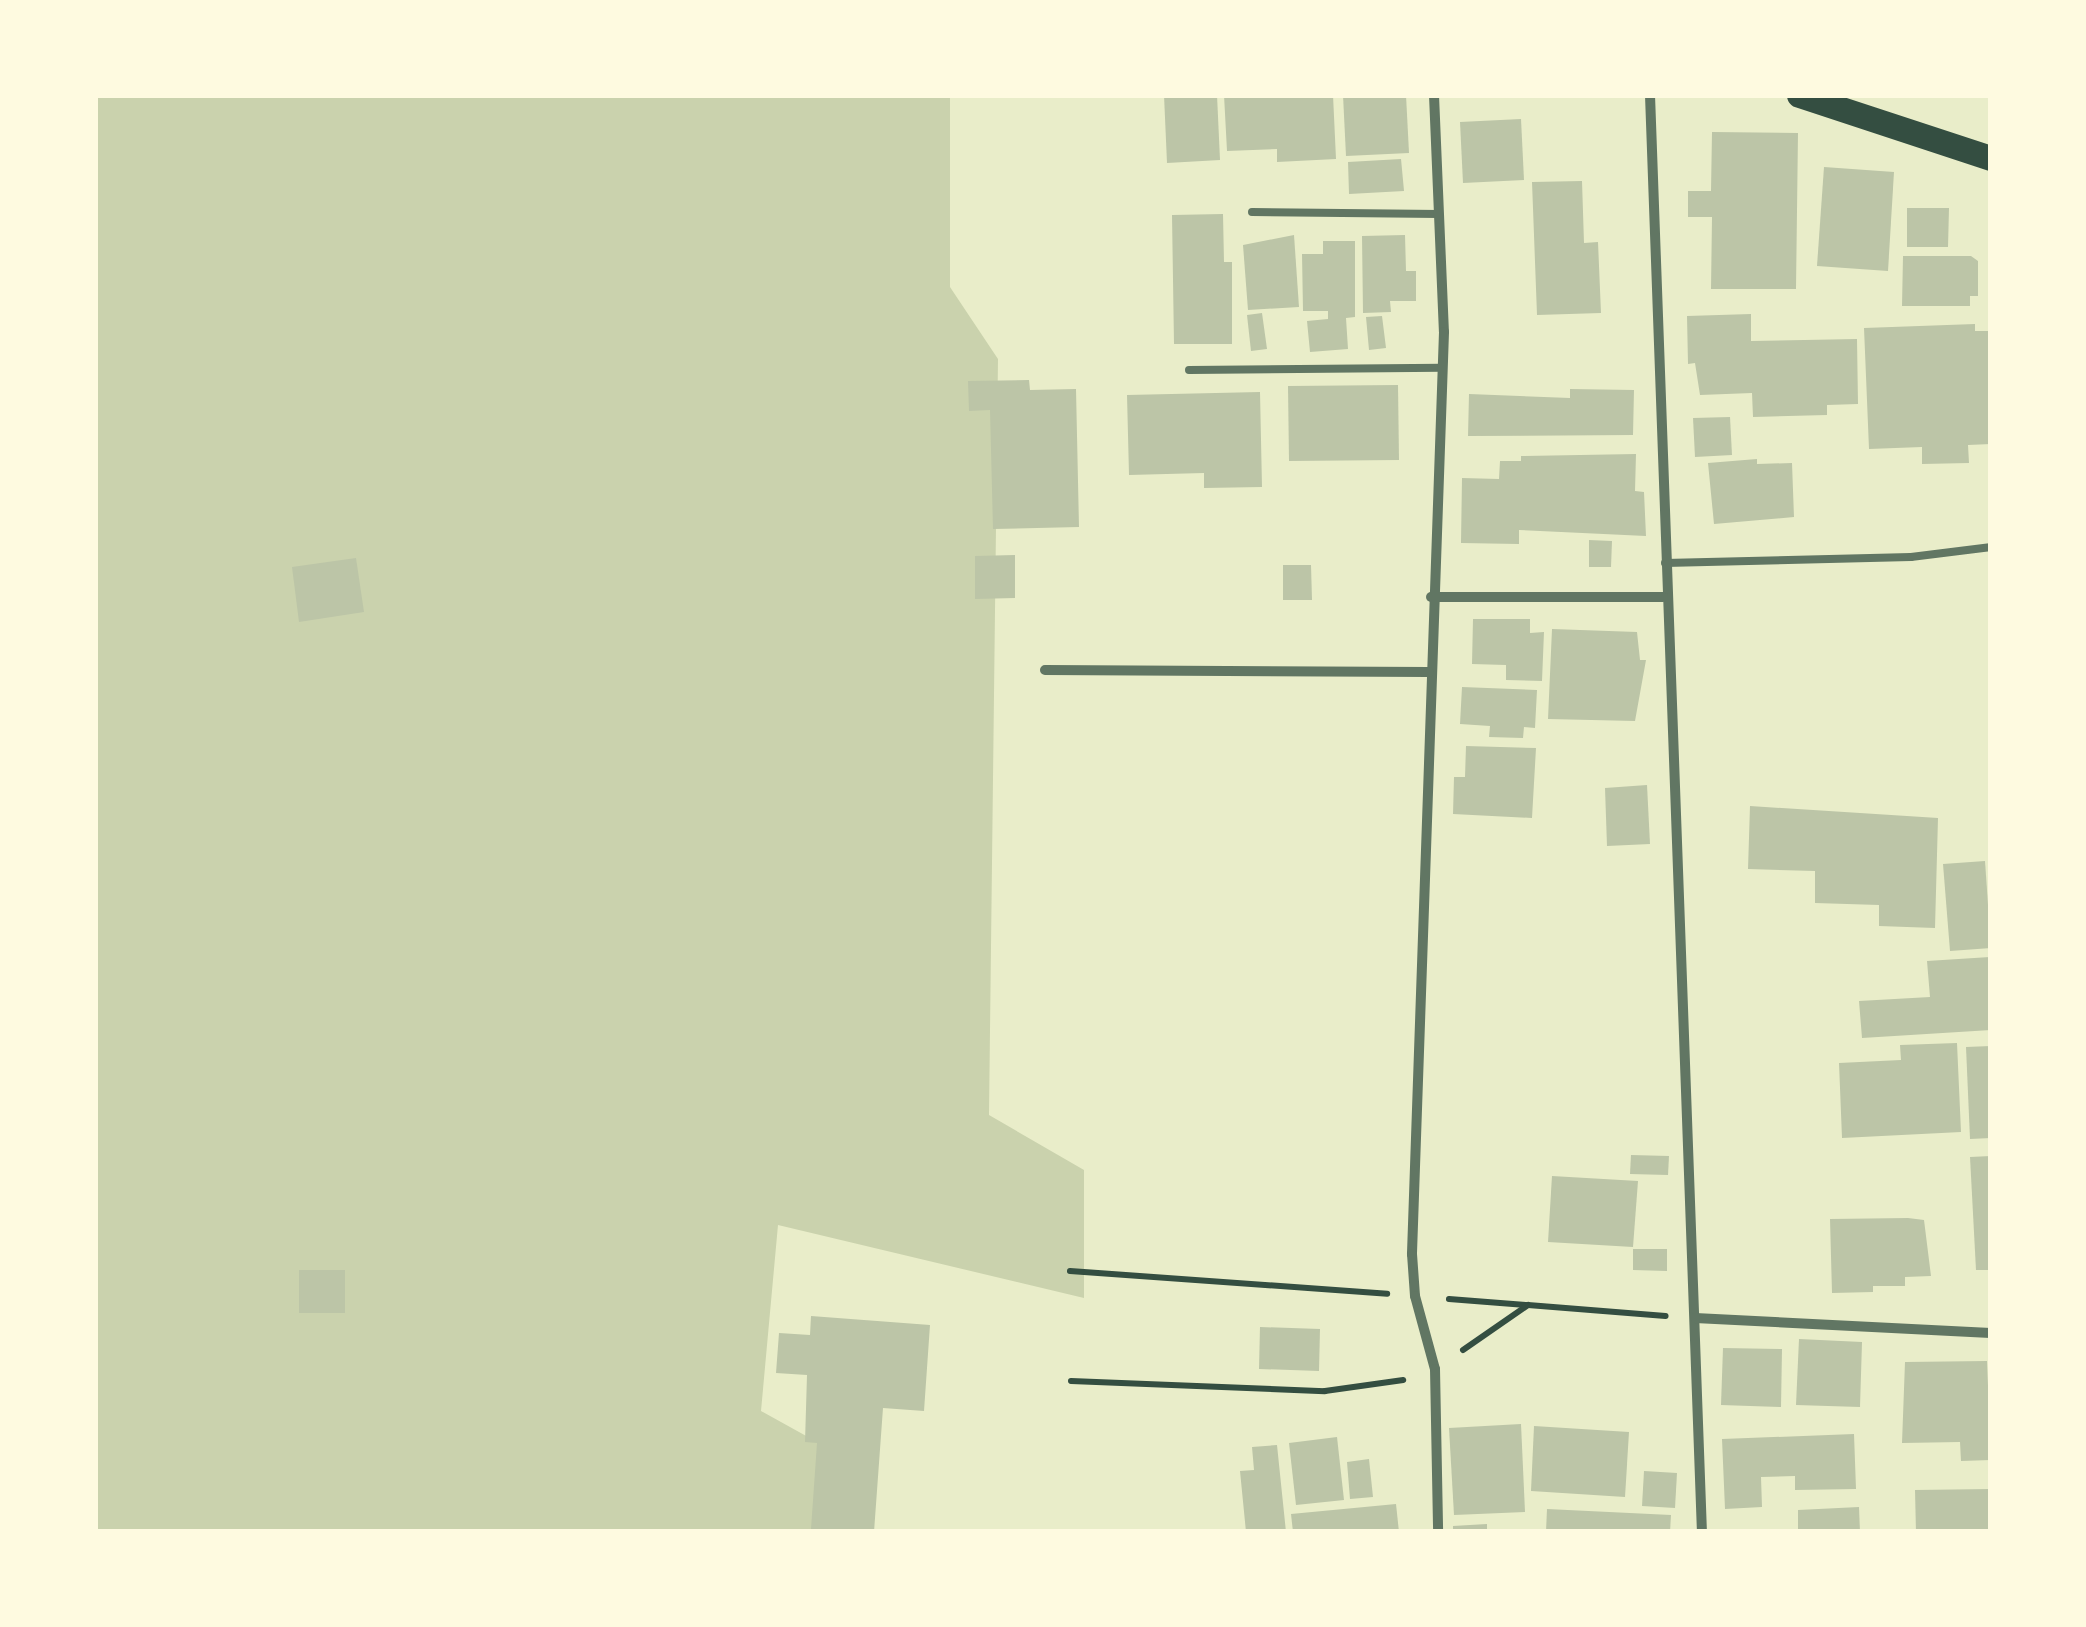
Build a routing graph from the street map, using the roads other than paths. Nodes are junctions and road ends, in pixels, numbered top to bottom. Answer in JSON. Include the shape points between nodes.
{"nodes":[{"id":1,"x":1434,"y":95,"type":"edge"},
{"id":2,"x":1650,"y":95,"type":"edge"},
{"id":3,"x":1799,"y":95,"type":"edge"},
{"id":4,"x":1991,"y":158,"type":"edge"},
{"id":5,"x":1252,"y":212,"type":"dead end"},
{"id":6,"x":1439,"y":214,"type":"junction"},
{"id":7,"x":1442,"y":368,"type":"junction"},
{"id":8,"x":1189,"y":370,"type":"dead end"},
{"id":9,"x":1991,"y":547,"type":"edge"},
{"id":10,"x":1665,"y":563,"type":"junction"},
{"id":11,"x":1431,"y":597,"type":"junction"},
{"id":12,"x":1664,"y":598,"type":"junction"},
{"id":13,"x":1045,"y":670,"type":"dead end"},
{"id":14,"x":1429,"y":672,"type":"junction"},
{"id":15,"x":1695,"y":1318,"type":"junction"},
{"id":16,"x":1991,"y":1333,"type":"edge"},
{"id":17,"x":1438,"y":1532,"type":"edge"},
{"id":18,"x":1702,"y":1532,"type":"edge"}],
"edges":[{"from":1,"to":6,"type":"street"},
{"from":2,"to":10,"type":"street"},
{"from":3,"to":4,"type":"main road"},
{"from":5,"to":6,"type":"lane"},
{"from":6,"to":7,"type":"street"},
{"from":7,"to":8,"type":"lane"},
{"from":7,"to":11,"type":"street"},
{"from":9,"to":10,"type":"lane","via":[[1911,557]]},
{"from":10,"to":12,"type":"street"},
{"from":11,"to":12,"type":"street"},
{"from":11,"to":14,"type":"street"},
{"from":12,"to":15,"type":"street"},
{"from":13,"to":14,"type":"street"},
{"from":14,"to":17,"type":"street","via":[[1415,1296],[1435,1369]]},
{"from":15,"to":16,"type":"street"},
{"from":15,"to":18,"type":"street"}]}
